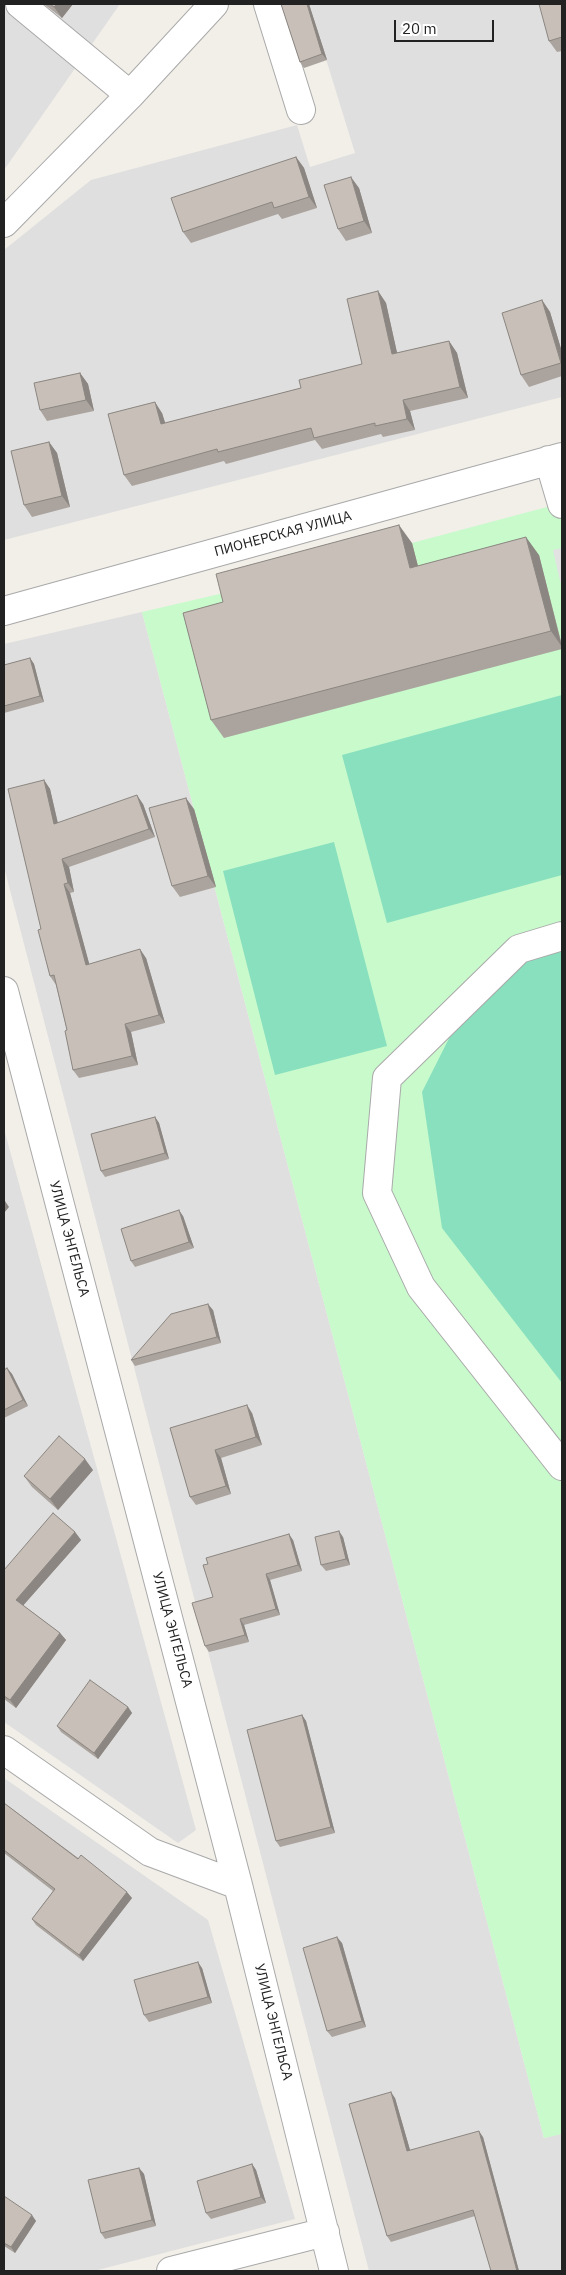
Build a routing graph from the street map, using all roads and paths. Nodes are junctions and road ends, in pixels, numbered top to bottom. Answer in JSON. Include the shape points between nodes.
{"nodes":[{"id":1,"x":20,"y":4,"type":"edge"},
{"id":2,"x":214,"y":4,"type":"edge"},
{"id":3,"x":268,"y":4,"type":"edge"},
{"id":4,"x":130,"y":95,"type":"junction"},
{"id":5,"x":300,"y":110,"type":"dead end"},
{"id":6,"x":4,"y":223,"type":"edge"},
{"id":7,"x":556,"y":458,"type":"edge"},
{"id":8,"x":562,"y":504,"type":"edge"},
{"id":9,"x":4,"y":611,"type":"edge"},
{"id":10,"x":562,"y":936,"type":"edge"},
{"id":11,"x":4,"y":991,"type":"edge"},
{"id":12,"x":562,"y":1466,"type":"edge"},
{"id":13,"x":4,"y":1750,"type":"edge"},
{"id":14,"x":238,"y":1885,"type":"junction"},
{"id":15,"x":325,"y":2232,"type":"junction"},
{"id":16,"x":171,"y":2271,"type":"edge"},
{"id":17,"x":334,"y":2271,"type":"edge"}],
"edges":[{"from":1,"to":4,"type":"street"},
{"from":2,"to":4,"type":"street"},
{"from":3,"to":5,"type":"street"},
{"from":4,"to":6,"type":"street"},
{"from":7,"to":8,"type":"street"},
{"from":7,"to":9,"type":"street","name":"ПИОНЕРСКАЯ УЛИЦА"},
{"from":10,"to":12,"type":"street","via":[[519,949],[387,1078],[377,1193],[421,1287]]},
{"from":11,"to":14,"type":"street","name":"УЛИЦА ЭНГЕЛЬСА"},
{"from":13,"to":14,"type":"street","via":[[150,1852]]},
{"from":14,"to":15,"type":"street","name":"УЛИЦА ЭНГЕЛЬСА"},
{"from":15,"to":16,"type":"street"},
{"from":15,"to":17,"type":"street","name":"УЛИЦА ЭНГЕЛЬСА"}]}
